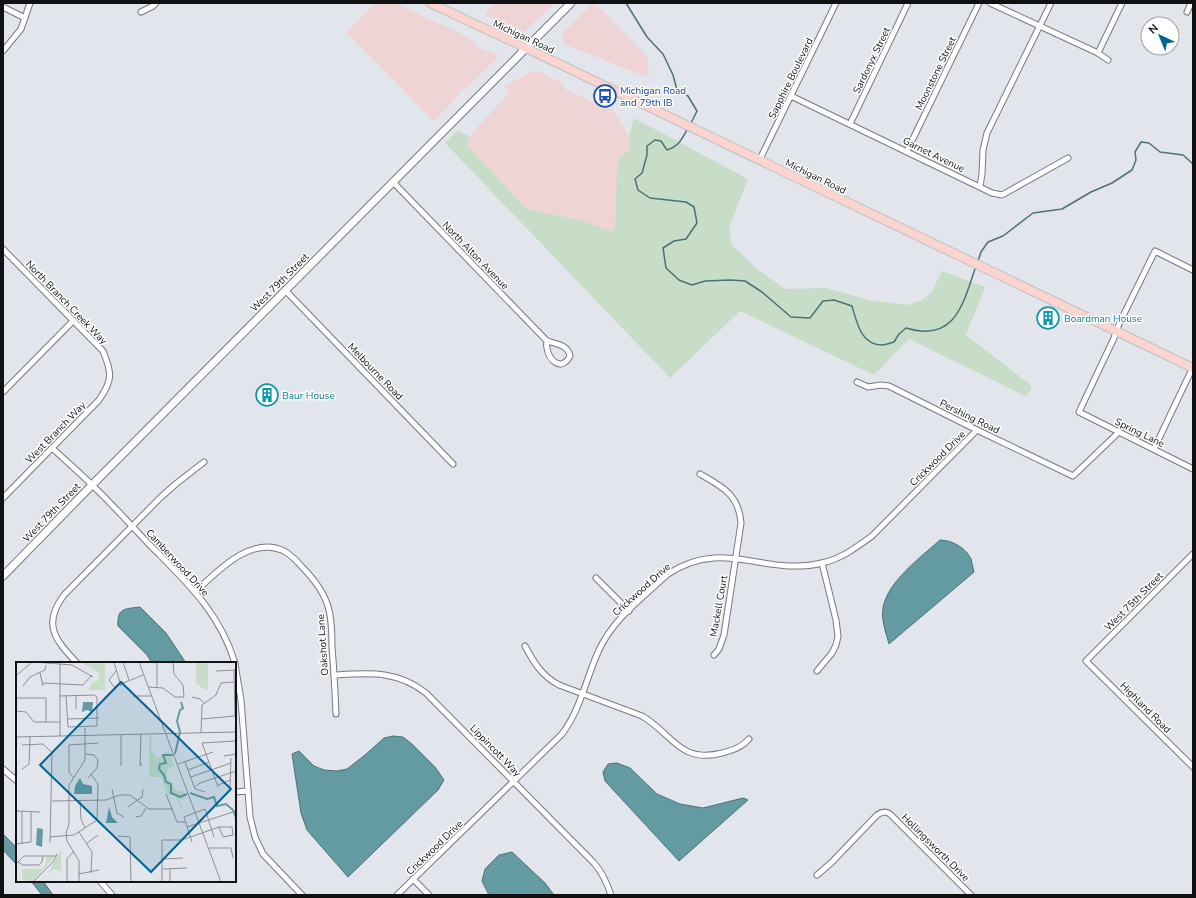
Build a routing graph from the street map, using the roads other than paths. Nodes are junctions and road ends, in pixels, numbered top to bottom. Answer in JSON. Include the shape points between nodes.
{"nodes":[{"id":1,"x":30,"y":3,"type":"edge"},
{"id":2,"x":156,"y":3,"type":"edge"},
{"id":3,"x":430,"y":3,"type":"edge"},
{"id":4,"x":571,"y":3,"type":"edge"},
{"id":5,"x":836,"y":3,"type":"edge"},
{"id":6,"x":908,"y":3,"type":"edge"},
{"id":7,"x":979,"y":3,"type":"edge"},
{"id":8,"x":990,"y":3,"type":"edge"},
{"id":9,"x":1051,"y":3,"type":"edge"},
{"id":10,"x":1122,"y":3,"type":"edge"},
{"id":11,"x":1191,"y":3,"type":"edge"},
{"id":12,"x":3,"y":7,"type":"edge"},
{"id":13,"x":141,"y":12,"type":"dead end"},
{"id":14,"x":1187,"y":12,"type":"dead end"},
{"id":15,"x":25,"y":18,"type":"junction"},
{"id":16,"x":1040,"y":25,"type":"junction"},
{"id":17,"x":526,"y":48,"type":"junction"},
{"id":18,"x":5,"y":49,"type":"edge"},
{"id":19,"x":1098,"y":53,"type":"junction"},
{"id":20,"x":1108,"y":60,"type":"dead end"},
{"id":21,"x":791,"y":96,"type":"junction"},
{"id":22,"x":850,"y":124,"type":"junction"},
{"id":23,"x":907,"y":151,"type":"junction"},
{"id":24,"x":1068,"y":158,"type":"dead end"},
{"id":25,"x":760,"y":160,"type":"junction"},
{"id":26,"x":393,"y":182,"type":"junction"},
{"id":27,"x":980,"y":186,"type":"junction"},
{"id":28,"x":3,"y":249,"type":"edge"},
{"id":29,"x":1193,"y":270,"type":"edge"},
{"id":30,"x":285,"y":290,"type":"junction"},
{"id":31,"x":73,"y":321,"type":"junction"},
{"id":32,"x":1116,"y":331,"type":"junction"},
{"id":33,"x":547,"y":341,"type":"junction"},
{"id":34,"x":1193,"y":367,"type":"edge"},
{"id":35,"x":110,"y":373,"type":"joint"},
{"id":36,"x":857,"y":382,"type":"dead end"},
{"id":37,"x":3,"y":392,"type":"edge"},
{"id":38,"x":977,"y":430,"type":"junction"},
{"id":39,"x":1119,"y":432,"type":"junction"},
{"id":40,"x":52,"y":448,"type":"junction"},
{"id":41,"x":1154,"y":449,"type":"junction"},
{"id":42,"x":204,"y":462,"type":"dead end"},
{"id":43,"x":454,"y":464,"type":"dead end"},
{"id":44,"x":1193,"y":469,"type":"edge"},
{"id":45,"x":700,"y":474,"type":"dead end"},
{"id":46,"x":92,"y":485,"type":"junction"},
{"id":47,"x":3,"y":498,"type":"edge"},
{"id":48,"x":132,"y":526,"type":"junction"},
{"id":49,"x":1193,"y":554,"type":"edge"},
{"id":50,"x":735,"y":558,"type":"junction"},
{"id":51,"x":822,"y":563,"type":"junction"},
{"id":52,"x":3,"y":576,"type":"edge"},
{"id":53,"x":596,"y":578,"type":"dead end"},
{"id":54,"x":195,"y":592,"type":"junction"},
{"id":55,"x":629,"y":611,"type":"junction"},
{"id":56,"x":525,"y":646,"type":"dead end"},
{"id":57,"x":714,"y":655,"type":"dead end"},
{"id":58,"x":1086,"y":661,"type":"joint"},
{"id":59,"x":76,"y":662,"type":"edge"},
{"id":60,"x":234,"y":662,"type":"edge"},
{"id":61,"x":236,"y":669,"type":"edge"},
{"id":62,"x":817,"y":671,"type":"dead end"},
{"id":63,"x":334,"y":675,"type":"junction"},
{"id":64,"x":583,"y":694,"type":"junction"},
{"id":65,"x":336,"y":714,"type":"dead end"},
{"id":66,"x":749,"y":739,"type":"dead end"},
{"id":67,"x":1192,"y":765,"type":"edge"},
{"id":68,"x":3,"y":768,"type":"edge"},
{"id":69,"x":16,"y":780,"type":"edge"},
{"id":70,"x":514,"y":782,"type":"junction"},
{"id":71,"x":248,"y":791,"type":"junction"},
{"id":72,"x":236,"y":792,"type":"edge"},
{"id":73,"x":817,"y":875,"type":"dead end"},
{"id":74,"x":413,"y":879,"type":"junction"},
{"id":75,"x":101,"y":882,"type":"edge"},
{"id":76,"x":112,"y":895,"type":"edge"},
{"id":77,"x":302,"y":895,"type":"edge"},
{"id":78,"x":397,"y":895,"type":"edge"},
{"id":79,"x":429,"y":895,"type":"edge"},
{"id":80,"x":611,"y":895,"type":"edge"},
{"id":81,"x":971,"y":895,"type":"edge"}],
"edges":[{"from":1,"to":15,"type":"street"},
{"from":2,"to":13,"type":"street"},
{"from":3,"to":17,"type":"main road","name":"Michigan Road"},
{"from":4,"to":17,"type":"main road","name":"West 79th Street"},
{"from":5,"to":21,"type":"street","name":"Sapphire Boulevard"},
{"from":6,"to":22,"type":"street","name":"Sardonyx Street"},
{"from":7,"to":23,"type":"street","name":"Moonstone Street"},
{"from":8,"to":16,"type":"street"},
{"from":9,"to":16,"type":"street"},
{"from":10,"to":19,"type":"street"},
{"from":11,"to":14,"type":"street"},
{"from":12,"to":15,"type":"street"},
{"from":15,"to":18,"type":"street","via":[[21,29]]},
{"from":16,"to":19,"type":"street"},
{"from":16,"to":27,"type":"street","via":[[987,133]]},
{"from":17,"to":25,"type":"main road","name":"Michigan Road"},
{"from":17,"to":26,"type":"main road","name":"West 79th Street"},
{"from":19,"to":20,"type":"street"},
{"from":21,"to":22,"type":"street","name":"Garnet Avenue"},
{"from":21,"to":25,"type":"street","name":"Sapphire Boulevard"},
{"from":22,"to":23,"type":"street","name":"Garnet Avenue"},
{"from":23,"to":27,"type":"street","name":"Garnet Avenue"},
{"from":24,"to":27,"type":"street","name":"Garnet Avenue","via":[[1002,195]]},
{"from":25,"to":32,"type":"main road","name":"Michigan Road"},
{"from":26,"to":30,"type":"main road","name":"West 79th Street"},
{"from":26,"to":33,"type":"street","name":"North Alton Avenue"},
{"from":28,"to":31,"type":"street","name":"North Branch Creek Way"},
{"from":29,"to":32,"type":"street","via":[[1155,251]]},
{"from":30,"to":43,"type":"street","name":"Melbourne Road"},
{"from":30,"to":46,"type":"main road","name":"West 79th Street"},
{"from":31,"to":35,"type":"street","name":"North Branch Creek Way","via":[[103,351]]},
{"from":31,"to":37,"type":"street"},
{"from":32,"to":34,"type":"main road","name":"Michigan Road"},
{"from":32,"to":39,"type":"street","name":"Spring Lane","via":[[1079,412]]},
{"from":33,"to":33,"type":"street","name":"North Alton Avenue","via":[[567,349],[570,356],[568,360],[563,364],[554,362],[547,348]]},
{"from":34,"to":41,"type":"street"},
{"from":35,"to":40,"type":"street","name":"West Branch Way","via":[[107,388],[99,400]]},
{"from":36,"to":38,"type":"street","name":"Pershing Road","via":[[868,387],[889,386]]},
{"from":38,"to":39,"type":"street","name":"Pershing Road","via":[[1073,476]]},
{"from":38,"to":51,"type":"street","name":"Crickwood Drive","via":[[872,536],[849,552]]},
{"from":39,"to":41,"type":"street","name":"Spring Lane"},
{"from":40,"to":46,"type":"street","name":"Camberwood Drive"},
{"from":40,"to":47,"type":"street","name":"West Branch Way"},
{"from":41,"to":44,"type":"street","name":"Spring Lane"},
{"from":42,"to":48,"type":"street","via":[[169,490]]},
{"from":45,"to":50,"type":"street","name":"Mackell Court","via":[[723,487],[737,505],[741,523]]},
{"from":46,"to":48,"type":"street","name":"Camberwood Drive"},
{"from":46,"to":52,"type":"main road","name":"West 79th Street"},
{"from":48,"to":54,"type":"street","name":"Camberwood Drive"},
{"from":48,"to":59,"type":"street","via":[[64,595],[56,608],[54,632],[62,648]]},
{"from":49,"to":58,"type":"street","name":"West 75th Street"},
{"from":50,"to":51,"type":"street","name":"Crickwood Drive","via":[[783,566]]},
{"from":50,"to":55,"type":"street","name":"Crickwood Drive","via":[[701,559],[677,568]]},
{"from":50,"to":57,"type":"street","name":"Mackell Court","via":[[724,636]]},
{"from":51,"to":62,"type":"street","via":[[838,636],[832,654]]},
{"from":53,"to":55,"type":"street"},
{"from":54,"to":60,"type":"street","name":"Camberwood Drive","via":[[219,625]]},
{"from":54,"to":63,"type":"street","name":"Oakshot Lane","via":[[225,564],[244,553],[268,548],[288,554],[315,580],[326,601],[331,622]]},
{"from":55,"to":64,"type":"street","name":"Crickwood Drive","via":[[604,640]]},
{"from":56,"to":64,"type":"street","via":[[545,676]]},
{"from":58,"to":67,"type":"street","name":"Highland Road"},
{"from":61,"to":71,"type":"street","name":"Camberwood Drive","via":[[241,695]]},
{"from":63,"to":65,"type":"street","name":"Oakshot Lane"},
{"from":63,"to":70,"type":"street","name":"Lippincott Way","via":[[381,674],[416,685],[434,700]]},
{"from":64,"to":66,"type":"street","via":[[640,715],[654,723],[670,740],[688,752],[714,755],[734,750]]},
{"from":64,"to":70,"type":"street","name":"Crickwood Drive","via":[[572,720],[562,734]]},
{"from":68,"to":69,"type":"street"},
{"from":70,"to":74,"type":"street","name":"Crickwood Drive"},
{"from":70,"to":80,"type":"street","name":"Lippincott Way","via":[[597,866]]},
{"from":71,"to":72,"type":"street"},
{"from":71,"to":77,"type":"street","name":"Camberwood Drive","via":[[252,826],[263,854]]},
{"from":73,"to":81,"type":"street","name":"Hollingsworth Drive","via":[[878,814],[886,812]]},
{"from":74,"to":78,"type":"street","name":"Crickwood Drive"},
{"from":74,"to":79,"type":"street"},
{"from":75,"to":76,"type":"street"}]}
